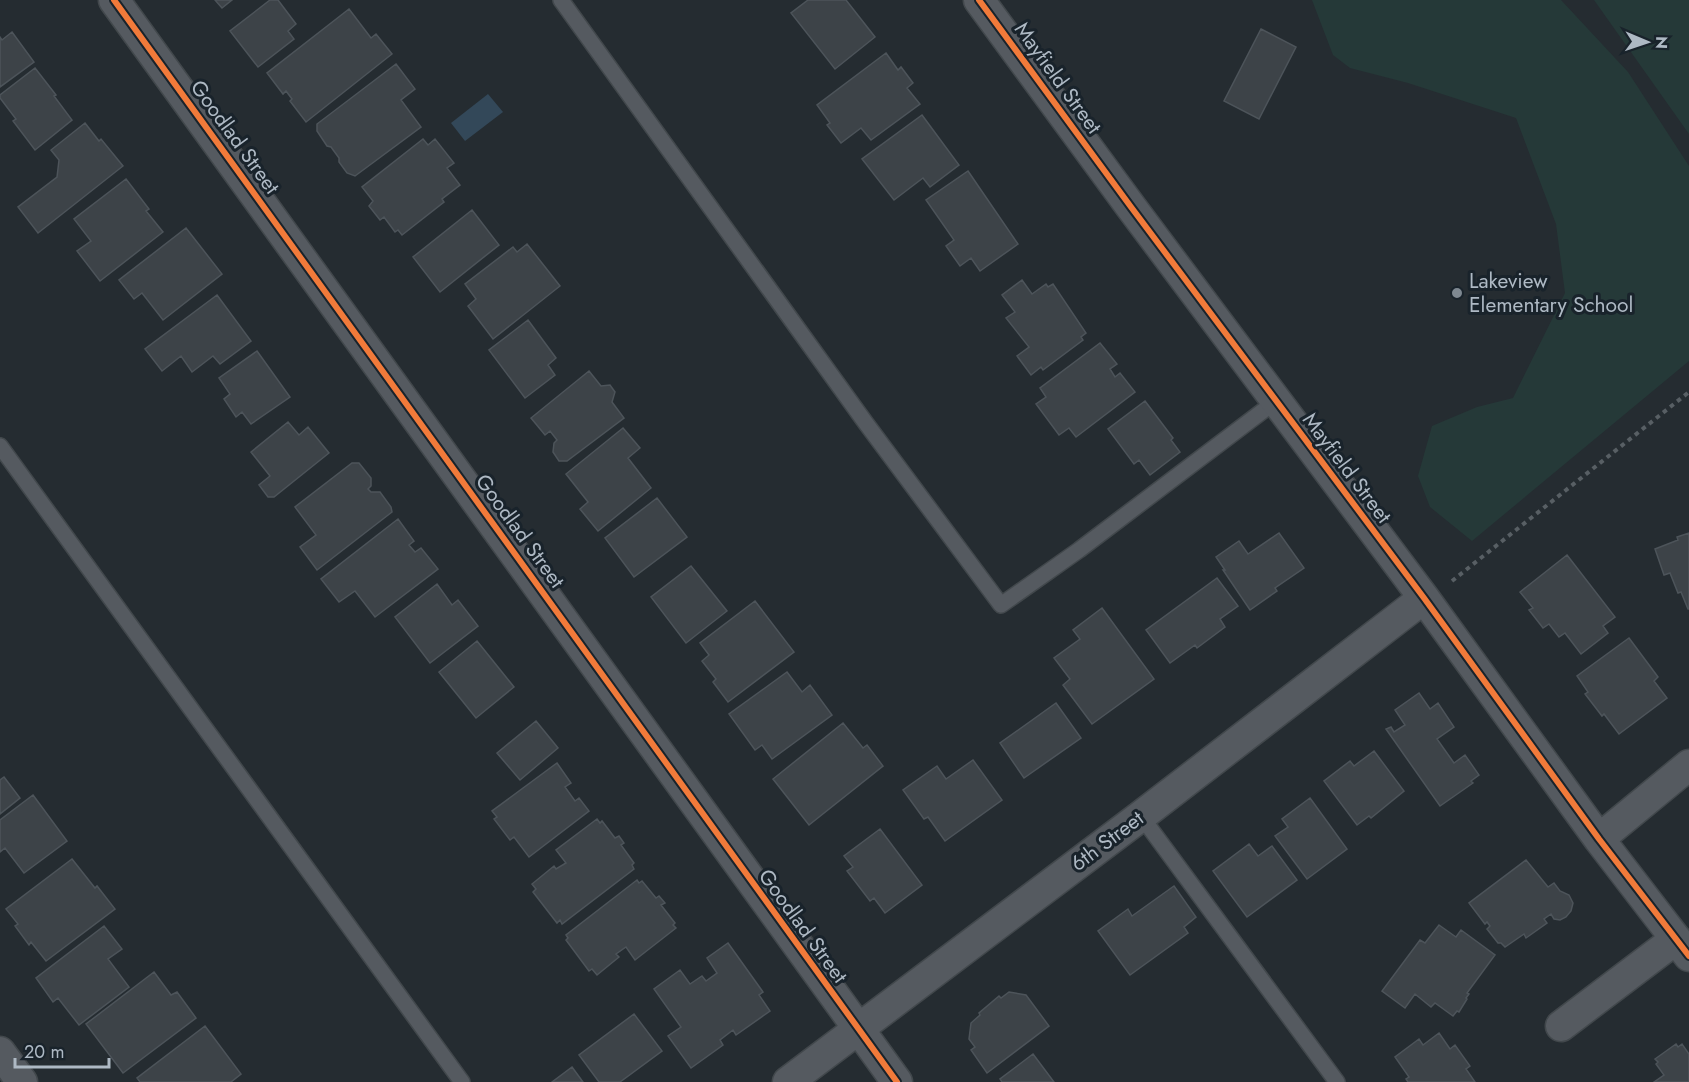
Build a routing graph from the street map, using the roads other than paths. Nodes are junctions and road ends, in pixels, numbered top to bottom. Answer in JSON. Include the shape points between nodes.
{"nodes":[{"id":1,"x":114,"y":0,"type":"edge"},
{"id":2,"x":561,"y":0,"type":"edge"},
{"id":3,"x":979,"y":0,"type":"edge"},
{"id":4,"x":1276,"y":401,"type":"junction"},
{"id":5,"x":0,"y":446,"type":"edge"},
{"id":6,"x":1424,"y":598,"type":"junction"},
{"id":7,"x":1689,"y":765,"type":"edge"},
{"id":8,"x":1141,"y":816,"type":"junction"},
{"id":9,"x":1599,"y":839,"type":"junction"},
{"id":10,"x":1683,"y":948,"type":"edge"},
{"id":11,"x":1561,"y":1026,"type":"dead end"},
{"id":12,"x":857,"y":1029,"type":"junction"},
{"id":13,"x":0,"y":1052,"type":"edge"},
{"id":14,"x":22,"y":1082,"type":"edge"},
{"id":15,"x":462,"y":1082,"type":"edge"},
{"id":16,"x":788,"y":1082,"type":"edge"},
{"id":17,"x":897,"y":1082,"type":"edge"},
{"id":18,"x":1336,"y":1082,"type":"edge"}],
"edges":[{"from":1,"to":12,"type":"street","name":"Goodlad Street"},
{"from":2,"to":4,"type":"lane","via":[[1001,604]]},
{"from":3,"to":4,"type":"street","name":"Mayfield Street"},
{"from":4,"to":6,"type":"street","name":"Mayfield Street"},
{"from":5,"to":15,"type":"lane"},
{"from":6,"to":8,"type":"street","name":"6th Street"},
{"from":6,"to":9,"type":"street","name":"Mayfield Street"},
{"from":7,"to":9,"type":"street"},
{"from":8,"to":12,"type":"street","name":"6th Street"},
{"from":8,"to":18,"type":"lane"},
{"from":9,"to":10,"type":"street","name":"Mayfield Street"},
{"from":10,"to":11,"type":"street"},
{"from":12,"to":16,"type":"street","name":"6th Street"},
{"from":12,"to":17,"type":"street","name":"Goodlad Street"},
{"from":13,"to":14,"type":"street"}]}
